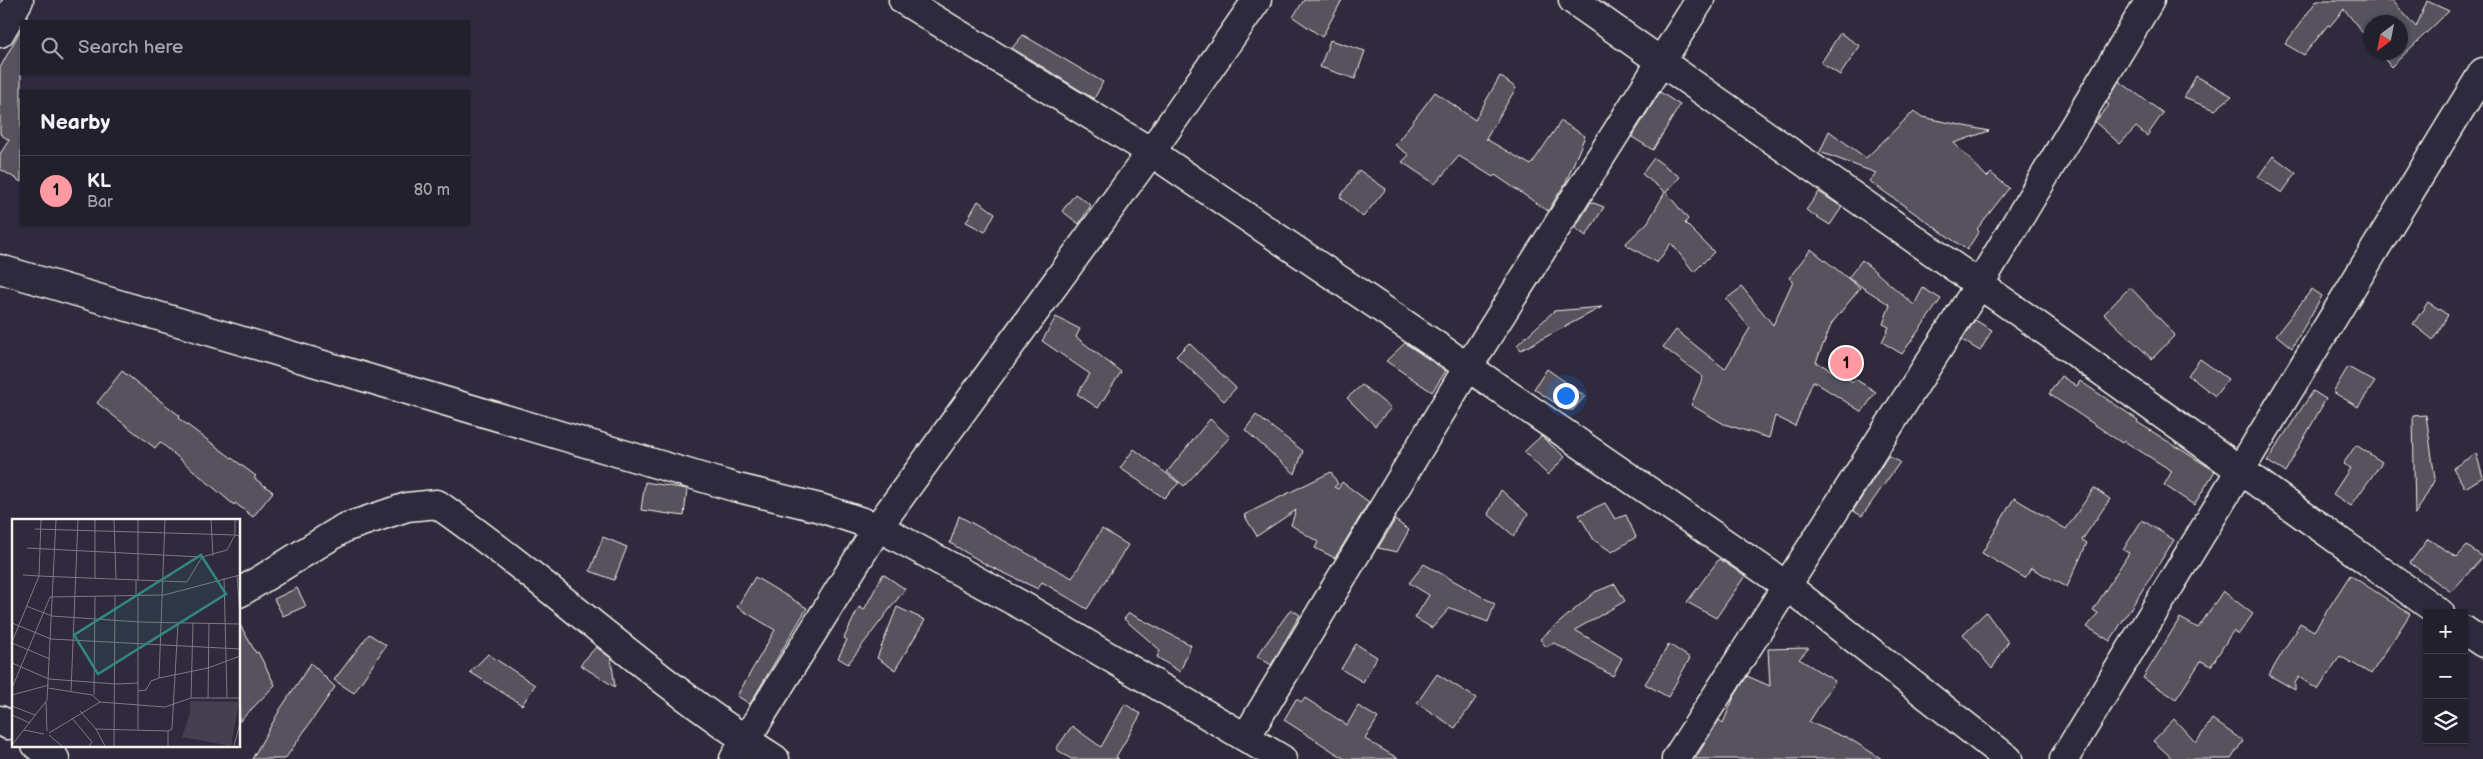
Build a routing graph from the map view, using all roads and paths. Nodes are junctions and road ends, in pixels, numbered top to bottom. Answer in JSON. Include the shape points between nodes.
{"nodes":[{"id":1,"x":19,"y":0,"type":"edge"},
{"id":2,"x":902,"y":0,"type":"edge"},
{"id":3,"x":1257,"y":0,"type":"edge"},
{"id":4,"x":1573,"y":0,"type":"edge"},
{"id":5,"x":1700,"y":0,"type":"edge"},
{"id":6,"x":2150,"y":0,"type":"edge"},
{"id":7,"x":933,"y":8,"type":"edge"},
{"id":8,"x":0,"y":33,"type":"edge"},
{"id":9,"x":1660,"y":61,"type":"junction"},
{"id":10,"x":2483,"y":72,"type":"edge"},
{"id":11,"x":1151,"y":152,"type":"junction"},
{"id":12,"x":0,"y":269,"type":"edge"},
{"id":13,"x":1979,"y":285,"type":"junction"},
{"id":14,"x":1468,"y":367,"type":"junction"},
{"id":15,"x":2241,"y":471,"type":"junction"},
{"id":16,"x":878,"y":527,"type":"junction"},
{"id":17,"x":1787,"y":586,"type":"junction"},
{"id":18,"x":240,"y":592,"type":"edge"},
{"id":19,"x":2434,"y":609,"type":"edge"},
{"id":20,"x":2468,"y":633,"type":"edge"},
{"id":21,"x":2483,"y":643,"type":"edge"},
{"id":22,"x":1246,"y":737,"type":"junction"},
{"id":23,"x":37,"y":746,"type":"edge"},
{"id":24,"x":740,"y":750,"type":"edge"},
{"id":25,"x":1275,"y":757,"type":"edge"},
{"id":26,"x":55,"y":759,"type":"edge"},
{"id":27,"x":775,"y":759,"type":"edge"},
{"id":28,"x":1676,"y":759,"type":"edge"},
{"id":29,"x":2008,"y":759,"type":"edge"},
{"id":30,"x":2064,"y":759,"type":"edge"}],
"edges":[{"from":1,"to":8,"type":"street"},
{"from":2,"to":7,"type":"street"},
{"from":3,"to":11,"type":"street"},
{"from":4,"to":9,"type":"street"},
{"from":5,"to":9,"type":"street"},
{"from":6,"to":13,"type":"street"},
{"from":7,"to":11,"type":"street"},
{"from":9,"to":13,"type":"street"},
{"from":9,"to":14,"type":"street"},
{"from":10,"to":15,"type":"street"},
{"from":11,"to":14,"type":"street"},
{"from":11,"to":16,"type":"street"},
{"from":12,"to":16,"type":"street"},
{"from":13,"to":15,"type":"street"},
{"from":13,"to":17,"type":"street"},
{"from":14,"to":17,"type":"street"},
{"from":14,"to":22,"type":"street"},
{"from":15,"to":19,"type":"street"},
{"from":15,"to":30,"type":"street"},
{"from":16,"to":22,"type":"street","via":[[1023,606]]},
{"from":16,"to":24,"type":"street"},
{"from":17,"to":28,"type":"street"},
{"from":17,"to":29,"type":"street"},
{"from":18,"to":24,"type":"street","via":[[344,528],[407,507],[437,504],[599,629]]},
{"from":20,"to":21,"type":"street"},
{"from":22,"to":25,"type":"street"},
{"from":23,"to":26,"type":"street"},
{"from":24,"to":27,"type":"street"}]}
